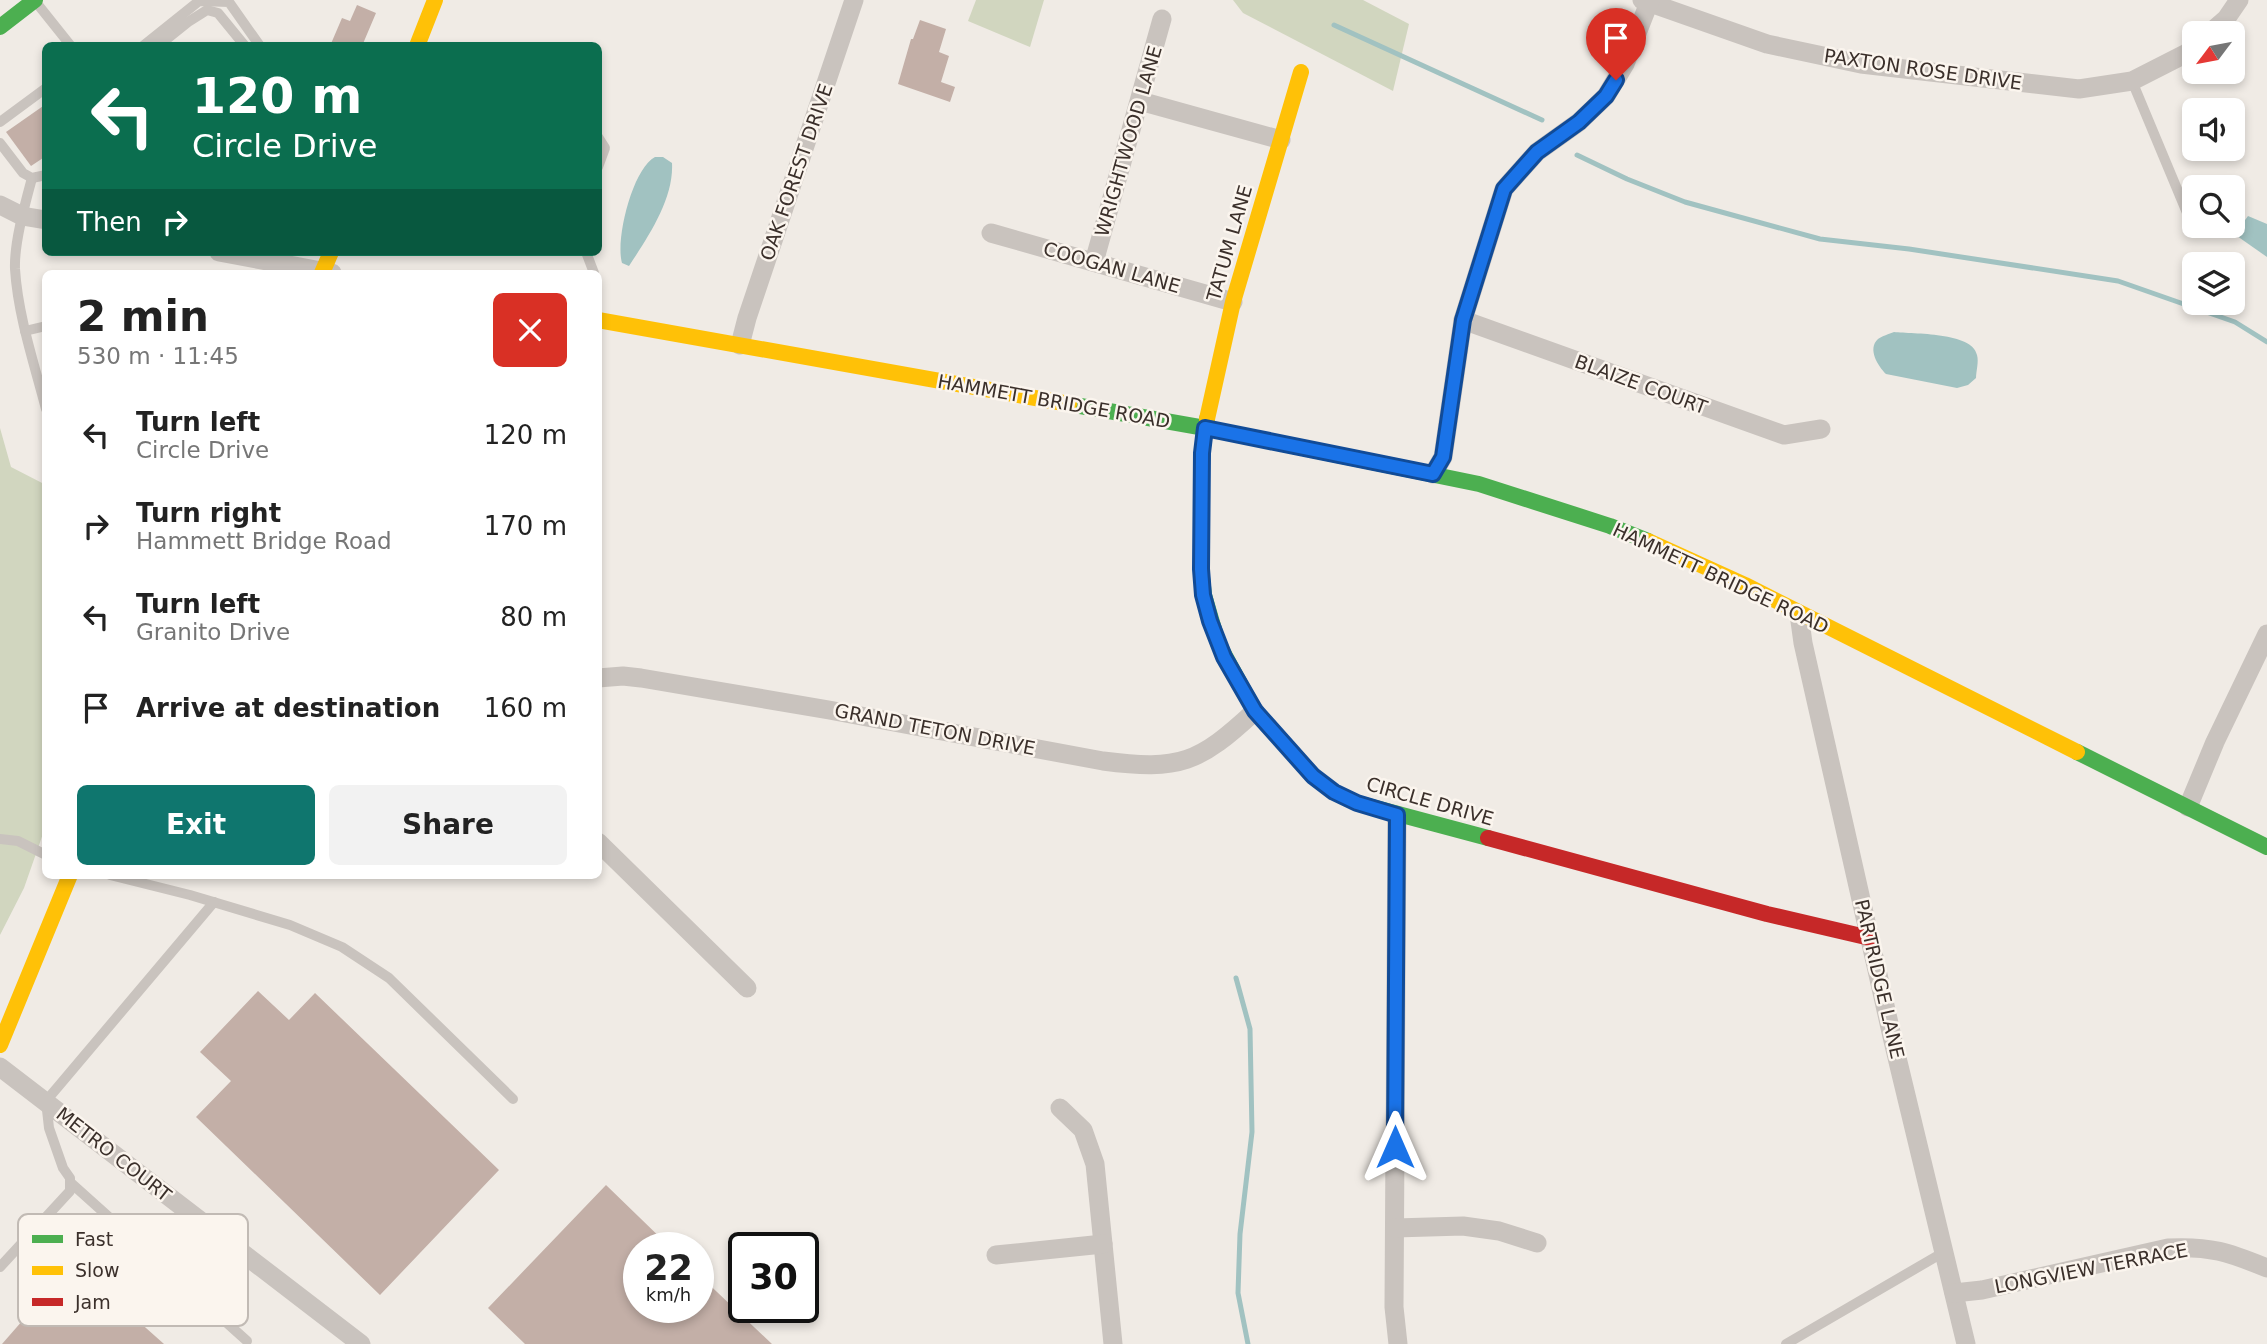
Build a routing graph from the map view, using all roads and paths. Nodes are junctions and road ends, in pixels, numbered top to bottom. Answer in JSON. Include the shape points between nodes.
{"nodes":[{"id":1,"x":35,"y":0,"type":"edge"},
{"id":2,"x":435,"y":0,"type":"edge"},
{"id":3,"x":854,"y":0,"type":"edge"},
{"id":4,"x":2239,"y":0,"type":"edge"},
{"id":5,"x":1647,"y":1,"type":"edge"},
{"id":6,"x":1163,"y":19,"type":"dead end"},
{"id":7,"x":2224,"y":21,"type":"edge"},
{"id":8,"x":0,"y":27,"type":"edge"},
{"id":9,"x":68,"y":42,"type":"edge"},
{"id":10,"x":148,"y":42,"type":"edge"},
{"id":11,"x":163,"y":42,"type":"edge"},
{"id":12,"x":242,"y":42,"type":"edge"},
{"id":13,"x":257,"y":42,"type":"edge"},
{"id":14,"x":419,"y":42,"type":"edge"},
{"id":15,"x":2182,"y":56,"type":"edge"},
{"id":16,"x":1301,"y":72,"type":"dead end"},
{"id":17,"x":2132,"y":81,"type":"junction"},
{"id":18,"x":42,"y":91,"type":"edge"},
{"id":19,"x":1140,"y":101,"type":"junction"},
{"id":20,"x":0,"y":122,"type":"edge"},
{"id":21,"x":1281,"y":140,"type":"junction"},
{"id":22,"x":0,"y":143,"type":"edge"},
{"id":23,"x":42,"y":177,"type":"edge"},
{"id":24,"x":32,"y":178,"type":"junction"},
{"id":25,"x":2182,"y":201,"type":"edge"},
{"id":26,"x":0,"y":205,"type":"edge"},
{"id":27,"x":22,"y":216,"type":"junction"},
{"id":28,"x":42,"y":219,"type":"edge"},
{"id":29,"x":991,"y":233,"type":"dead end"},
{"id":30,"x":240,"y":256,"type":"edge"},
{"id":31,"x":1094,"y":262,"type":"junction"},
{"id":32,"x":315,"y":270,"type":"edge"},
{"id":33,"x":1233,"y":302,"type":"junction"},
{"id":34,"x":1463,"y":320,"type":"junction"},
{"id":35,"x":602,"y":321,"type":"edge"},
{"id":36,"x":42,"y":327,"type":"edge"},
{"id":37,"x":25,"y":331,"type":"junction"},
{"id":38,"x":740,"y":345,"type":"junction"},
{"id":39,"x":42,"y":393,"type":"edge"},
{"id":40,"x":1205,"y":428,"type":"junction"},
{"id":41,"x":1821,"y":429,"type":"dead end"},
{"id":42,"x":1433,"y":474,"type":"junction"},
{"id":43,"x":1799,"y":614,"type":"junction"},
{"id":44,"x":2267,"y":634,"type":"edge"},
{"id":45,"x":602,"y":678,"type":"edge"},
{"id":46,"x":1255,"y":711,"type":"junction"},
{"id":47,"x":2188,"y":807,"type":"junction"},
{"id":48,"x":1397,"y":815,"type":"junction"},
{"id":49,"x":0,"y":839,"type":"edge"},
{"id":50,"x":602,"y":846,"type":"edge"},
{"id":51,"x":2267,"y":847,"type":"edge"},
{"id":52,"x":42,"y":853,"type":"edge"},
{"id":53,"x":68,"y":879,"type":"edge"},
{"id":54,"x":125,"y":879,"type":"edge"},
{"id":55,"x":214,"y":902,"type":"junction"},
{"id":56,"x":1870,"y":938,"type":"junction"},
{"id":57,"x":747,"y":988,"type":"dead end"},
{"id":58,"x":0,"y":1045,"type":"edge"},
{"id":59,"x":0,"y":1068,"type":"edge"},
{"id":60,"x":513,"y":1099,"type":"dead end"},
{"id":61,"x":46,"y":1101,"type":"junction"},
{"id":62,"x":1060,"y":1108,"type":"dead end"},
{"id":63,"x":71,"y":1183,"type":"junction"},
{"id":64,"x":49,"y":1214,"type":"edge"},
{"id":65,"x":106,"y":1214,"type":"edge"},
{"id":66,"x":192,"y":1214,"type":"edge"},
{"id":67,"x":1395,"y":1228,"type":"junction"},
{"id":68,"x":1537,"y":1243,"type":"dead end"},
{"id":69,"x":1103,"y":1244,"type":"junction"},
{"id":70,"x":18,"y":1247,"type":"edge"},
{"id":71,"x":1944,"y":1252,"type":"junction"},
{"id":72,"x":996,"y":1255,"type":"dead end"},
{"id":73,"x":248,"y":1257,"type":"edge"},
{"id":74,"x":0,"y":1267,"type":"edge"},
{"id":75,"x":2267,"y":1268,"type":"edge"},
{"id":76,"x":1954,"y":1293,"type":"junction"},
{"id":77,"x":230,"y":1326,"type":"edge"},
{"id":78,"x":247,"y":1341,"type":"dead end"},
{"id":79,"x":361,"y":1344,"type":"edge"},
{"id":80,"x":1113,"y":1344,"type":"edge"},
{"id":81,"x":1398,"y":1344,"type":"edge"},
{"id":82,"x":1786,"y":1344,"type":"edge"},
{"id":83,"x":1966,"y":1344,"type":"edge"}],
"edges":[{"from":1,"to":8,"type":"street"},
{"from":1,"to":9,"type":"lane"},
{"from":2,"to":14,"type":"street"},
{"from":3,"to":38,"type":"street","name":"OAK FOREST DRIVE"},
{"from":4,"to":7,"type":"street"},
{"from":5,"to":17,"type":"street","name":"PAXTON ROSE DRIVE","via":[[1767,44],[1861,64],[2079,89]]},
{"from":5,"to":34,"type":"street","via":[[1625,64],[1606,96],[1537,152],[1504,189]]},
{"from":6,"to":19,"type":"street","name":"WRIGHTWOOD LANE"},
{"from":10,"to":13,"type":"lane","via":[[199,1],[210,1],[229,2]]},
{"from":11,"to":12,"type":"lane","via":[[207,10],[218,13]]},
{"from":15,"to":17,"type":"street","name":"PAXTON ROSE DRIVE"},
{"from":16,"to":21,"type":"street","name":"TATUM LANE"},
{"from":17,"to":25,"type":"lane"},
{"from":18,"to":20,"type":"lane"},
{"from":19,"to":21,"type":"street"},
{"from":19,"to":31,"type":"street","name":"WRIGHTWOOD LANE"},
{"from":21,"to":33,"type":"street","name":"TATUM LANE"},
{"from":22,"to":24,"type":"lane"},
{"from":23,"to":24,"type":"lane"},
{"from":24,"to":27,"type":"lane"},
{"from":26,"to":27,"type":"street"},
{"from":27,"to":28,"type":"street"},
{"from":27,"to":37,"type":"lane","via":[[15,268]]},
{"from":29,"to":31,"type":"street","name":"COOGAN LANE"},
{"from":30,"to":32,"type":"street"},
{"from":31,"to":33,"type":"street","name":"COOGAN LANE"},
{"from":33,"to":40,"type":"street","name":"TATUM LANE"},
{"from":34,"to":41,"type":"street","name":"BLAIZE COURT","via":[[1784,435]]},
{"from":34,"to":42,"type":"street","via":[[1443,457]]},
{"from":35,"to":38,"type":"street","name":"HAMMETT BRIDGE ROAD"},
{"from":36,"to":37,"type":"lane"},
{"from":37,"to":39,"type":"lane"},
{"from":38,"to":40,"type":"street","name":"HAMMETT BRIDGE ROAD"},
{"from":40,"to":42,"type":"street","name":"HAMMETT BRIDGE ROAD"},
{"from":40,"to":46,"type":"street","name":"CIRCLE DRIVE","via":[[1203,595],[1218,643]]},
{"from":42,"to":43,"type":"street","name":"HAMMETT BRIDGE ROAD","via":[[1610,526],[1672,551]]},
{"from":43,"to":47,"type":"street","name":"HAMMETT BRIDGE ROAD"},
{"from":43,"to":56,"type":"street","name":"PARTRIDGE LANE"},
{"from":44,"to":47,"type":"street"},
{"from":45,"to":46,"type":"street","name":"GRAND TETON DRIVE","via":[[641,678],[1136,765],[1175,763],[1208,751]]},
{"from":46,"to":48,"type":"street","name":"CIRCLE DRIVE","via":[[1323,785],[1357,803]]},
{"from":47,"to":51,"type":"street","name":"HAMMETT BRIDGE ROAD"},
{"from":48,"to":56,"type":"street","name":"CIRCLE DRIVE"},
{"from":48,"to":67,"type":"street"},
{"from":49,"to":52,"type":"lane","via":[[18,841]]},
{"from":50,"to":57,"type":"street"},
{"from":53,"to":58,"type":"street"},
{"from":54,"to":55,"type":"lane"},
{"from":55,"to":60,"type":"lane","via":[[290,925],[342,947],[389,978]]},
{"from":55,"to":61,"type":"lane"},
{"from":56,"to":71,"type":"street","name":"PARTRIDGE LANE"},
{"from":59,"to":61,"type":"street","name":"METRO COURT"},
{"from":61,"to":63,"type":"lane","via":[[49,1128]]},
{"from":61,"to":66,"type":"street","name":"METRO COURT"},
{"from":62,"to":69,"type":"street","via":[[1083,1130],[1095,1164]]},
{"from":63,"to":64,"type":"lane","via":[[70,1191]]},
{"from":63,"to":65,"type":"lane"},
{"from":67,"to":68,"type":"street","via":[[1463,1226]]},
{"from":67,"to":81,"type":"street"},
{"from":69,"to":72,"type":"street"},
{"from":69,"to":80,"type":"street"},
{"from":70,"to":74,"type":"lane"},
{"from":71,"to":76,"type":"street","name":"PARTRIDGE LANE"},
{"from":71,"to":82,"type":"lane"},
{"from":73,"to":79,"type":"street","name":"METRO COURT"},
{"from":75,"to":76,"type":"street","name":"LONGVIEW TERRACE","via":[[2224,1251],[2198,1246],[2168,1248]]},
{"from":76,"to":83,"type":"street","name":"PARTRIDGE LANE"},
{"from":77,"to":78,"type":"lane"}]}
